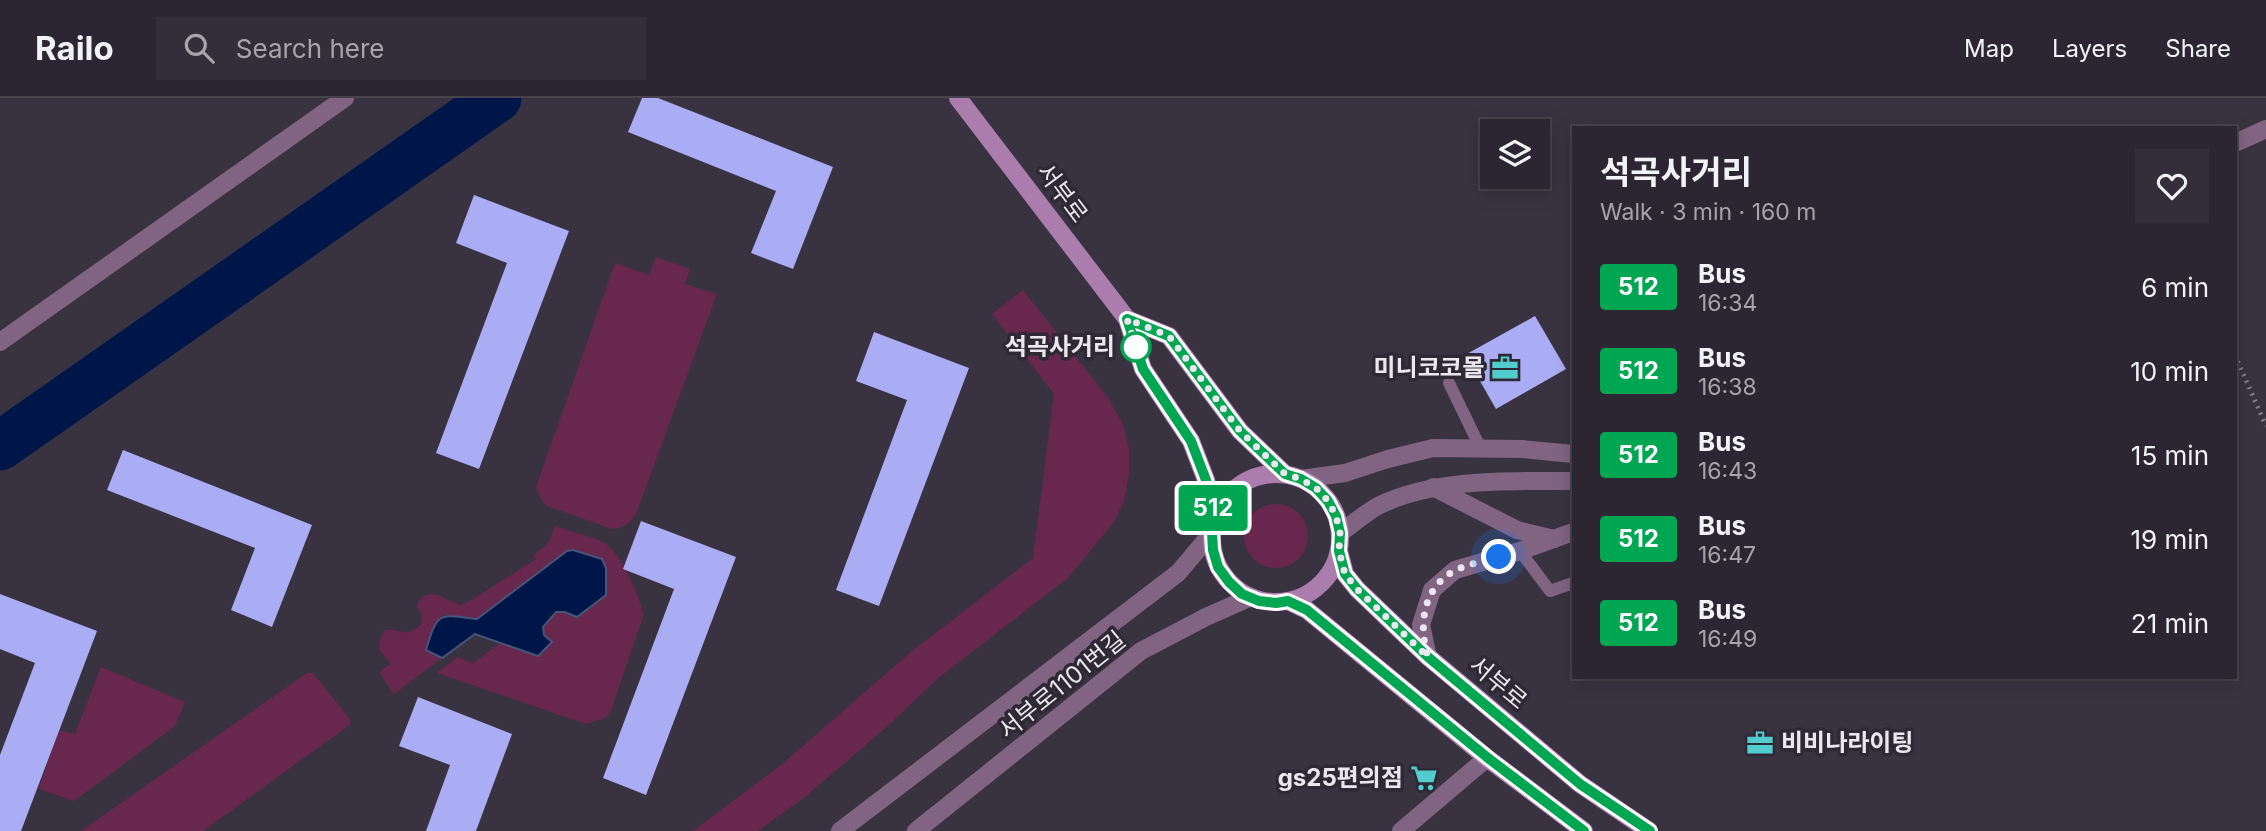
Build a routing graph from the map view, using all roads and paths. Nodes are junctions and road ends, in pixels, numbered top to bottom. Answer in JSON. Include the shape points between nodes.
{"nodes":[{"id":1,"x":345,"y":98,"type":"edge"},
{"id":2,"x":958,"y":98,"type":"edge"},
{"id":3,"x":2266,"y":129,"type":"edge"},
{"id":4,"x":2237,"y":143,"type":"edge"},
{"id":5,"x":1127,"y":319,"type":"junction"},
{"id":6,"x":0,"y":342,"type":"edge"},
{"id":7,"x":2237,"y":360,"type":"edge"},
{"id":8,"x":1449,"y":383,"type":"dead end"},
{"id":9,"x":2266,"y":426,"type":"edge"},
{"id":10,"x":1481,"y":449,"type":"junction"},
{"id":11,"x":1572,"y":454,"type":"edge"},
{"id":12,"x":1293,"y":477,"type":"junction"},
{"id":13,"x":1572,"y":481,"type":"edge"},
{"id":14,"x":1433,"y":487,"type":"junction"},
{"id":15,"x":1214,"y":524,"type":"junction"},
{"id":16,"x":1572,"y":532,"type":"edge"},
{"id":17,"x":1554,"y":539,"type":"junction"},
{"id":18,"x":1340,"y":542,"type":"junction"},
{"id":19,"x":1520,"y":551,"type":"junction"},
{"id":20,"x":1572,"y":583,"type":"edge"},
{"id":21,"x":1251,"y":597,"type":"junction"},
{"id":22,"x":1288,"y":601,"type":"junction"},
{"id":23,"x":1428,"y":657,"type":"junction"},
{"id":24,"x":1488,"y":758,"type":"junction"},
{"id":25,"x":840,"y":831,"type":"edge"},
{"id":26,"x":916,"y":831,"type":"edge"},
{"id":27,"x":1401,"y":831,"type":"edge"},
{"id":28,"x":1584,"y":831,"type":"edge"},
{"id":29,"x":1649,"y":831,"type":"edge"}],
"edges":[{"from":1,"to":6,"type":"street"},
{"from":2,"to":5,"type":"main road","name":"서부로"},
{"from":3,"to":4,"type":"street"},
{"from":5,"to":12,"type":"main road","via":[[1169,336],[1240,431]]},
{"from":5,"to":15,"type":"main road","name":"서부로","via":[[1143,369],[1191,441],[1206,480]]},
{"from":7,"to":9,"type":"path"},
{"from":8,"to":10,"type":"lane"},
{"from":10,"to":11,"type":"street"},
{"from":10,"to":12,"type":"street","via":[[1433,448],[1345,474]]},
{"from":12,"to":15,"type":"main road","via":[[1267,474],[1243,483],[1224,500]]},
{"from":12,"to":18,"type":"main road","via":[[1316,488],[1328,501]]},
{"from":13,"to":14,"type":"street"},
{"from":14,"to":17,"type":"street","via":[[1517,530]]},
{"from":14,"to":18,"type":"street","via":[[1380,505]]},
{"from":15,"to":21,"type":"main road","via":[[1218,567],[1242,594]]},
{"from":15,"to":25,"type":"street","via":[[1178,573]]},
{"from":16,"to":17,"type":"street"},
{"from":17,"to":19,"type":"street"},
{"from":18,"to":22,"type":"main road","via":[[1334,567],[1324,582]]},
{"from":18,"to":23,"type":"main road","name":"서부로","via":[[1345,574]]},
{"from":19,"to":20,"type":"lane","via":[[1550,591]]},
{"from":19,"to":23,"type":"street","via":[[1455,570],[1432,590],[1422,625]]},
{"from":21,"to":22,"type":"main road"},
{"from":21,"to":26,"type":"street","name":"서부로1101번길","via":[[1141,651]]},
{"from":22,"to":24,"type":"main road","via":[[1307,610]]},
{"from":23,"to":29,"type":"main road","name":"서부로","via":[[1580,784]]},
{"from":24,"to":27,"type":"street"},
{"from":24,"to":28,"type":"main road"}]}
